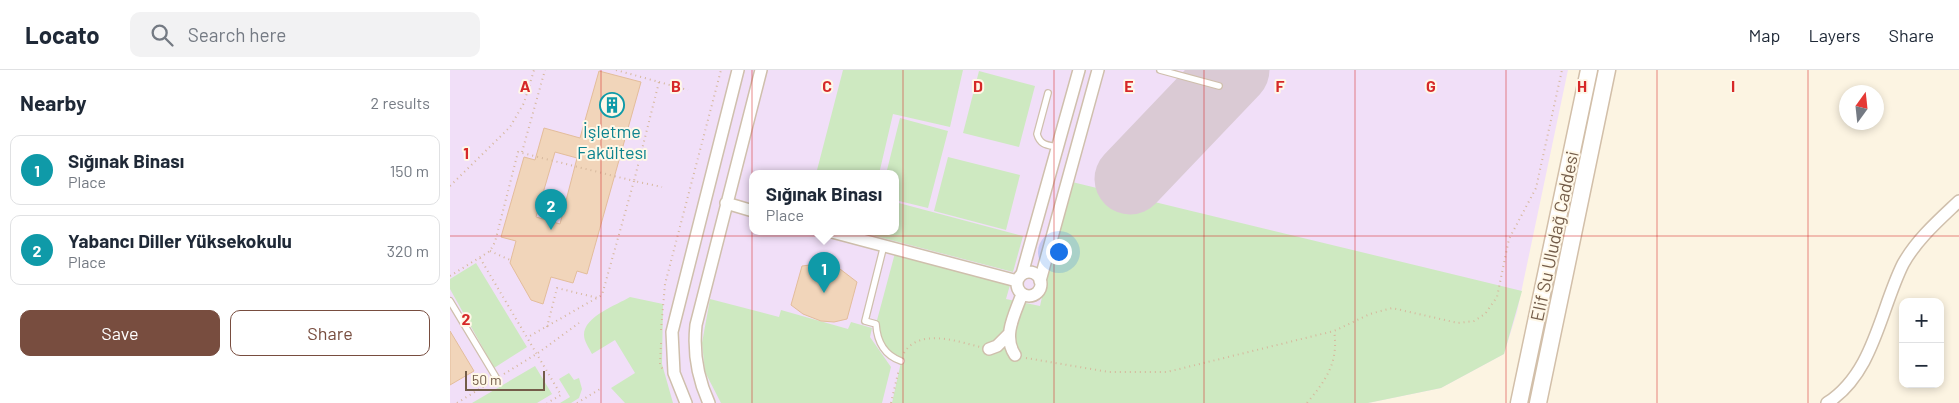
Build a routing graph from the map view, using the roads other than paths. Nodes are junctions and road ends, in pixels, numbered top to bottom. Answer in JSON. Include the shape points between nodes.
{"nodes":[{"id":1,"x":738,"y":70,"type":"edge"},
{"id":2,"x":761,"y":70,"type":"edge"},
{"id":3,"x":1079,"y":70,"type":"edge"},
{"id":4,"x":1098,"y":70,"type":"edge"},
{"id":5,"x":1160,"y":70,"type":"edge"},
{"id":6,"x":1589,"y":70,"type":"edge"},
{"id":7,"x":1608,"y":70,"type":"edge"},
{"id":8,"x":1219,"y":86,"type":"dead end"},
{"id":9,"x":1048,"y":93,"type":"dead end"},
{"id":10,"x":730,"y":100,"type":"junction"},
{"id":11,"x":752,"y":106,"type":"junction"},
{"id":12,"x":1057,"y":147,"type":"junction"},
{"id":13,"x":1076,"y":152,"type":"junction"},
{"id":14,"x":1959,"y":201,"type":"edge"},
{"id":15,"x":726,"y":204,"type":"junction"},
{"id":16,"x":749,"y":210,"type":"edge"},
{"id":17,"x":843,"y":235,"type":"edge"},
{"id":18,"x":884,"y":246,"type":"junction"},
{"id":19,"x":1020,"y":278,"type":"junction"},
{"id":20,"x":1040,"y":281,"type":"junction"},
{"id":21,"x":1022,"y":294,"type":"junction"},
{"id":22,"x":450,"y":301,"type":"edge"},
{"id":23,"x":1008,"y":335,"type":"junction"},
{"id":24,"x":989,"y":349,"type":"road end"},
{"id":25,"x":1015,"y":355,"type":"road end"},
{"id":26,"x":901,"y":362,"type":"road end"},
{"id":27,"x":497,"y":379,"type":"road end"},
{"id":28,"x":686,"y":403,"type":"edge"},
{"id":29,"x":709,"y":403,"type":"edge"},
{"id":30,"x":1519,"y":403,"type":"edge"},
{"id":31,"x":1538,"y":403,"type":"edge"},
{"id":32,"x":1827,"y":403,"type":"edge"}],
"edges":[{"from":1,"to":10,"type":"street"},
{"from":2,"to":11,"type":"street"},
{"from":3,"to":12,"type":"street"},
{"from":4,"to":13,"type":"street"},
{"from":5,"to":8,"type":"lane"},
{"from":6,"to":30,"type":"main road","name":"Elif Su Uludağ Caddesi"},
{"from":7,"to":31,"type":"main road","name":"Elif Su Uludağ Caddesi"},
{"from":9,"to":12,"type":"lane","via":[[1037,134],[1045,145]]},
{"from":10,"to":11,"type":"street"},
{"from":10,"to":28,"type":"street","via":[[672,332],[674,374]]},
{"from":11,"to":15,"type":"street"},
{"from":12,"to":13,"type":"street"},
{"from":12,"to":19,"type":"street"},
{"from":13,"to":20,"type":"street"},
{"from":14,"to":32,"type":"street","via":[[1928,230],[1904,263],[1863,364]]},
{"from":15,"to":16,"type":"street"},
{"from":15,"to":29,"type":"street","via":[[700,304],[694,342],[698,375]]},
{"from":17,"to":18,"type":"street"},
{"from":18,"to":19,"type":"street"},
{"from":18,"to":26,"type":"lane","via":[[865,321],[876,324],[877,340]]},
{"from":19,"to":20,"type":"street","via":[[1033,273]]},
{"from":19,"to":21,"type":"street","via":[[1018,289]]},
{"from":20,"to":21,"type":"street","via":[[1040,289],[1035,294]]},
{"from":21,"to":23,"type":"street"},
{"from":22,"to":27,"type":"lane"},
{"from":23,"to":24,"type":"street"},
{"from":23,"to":25,"type":"street","via":[[1008,343]]}]}
